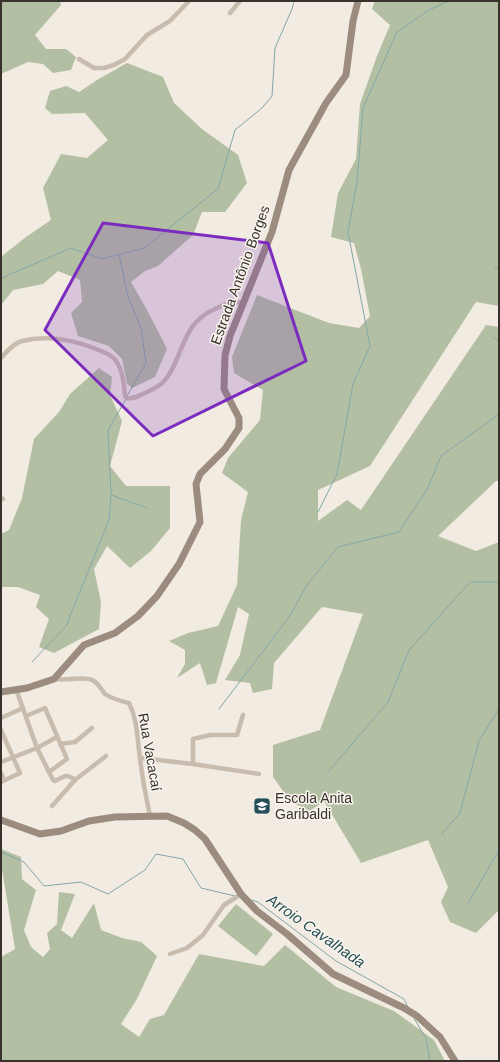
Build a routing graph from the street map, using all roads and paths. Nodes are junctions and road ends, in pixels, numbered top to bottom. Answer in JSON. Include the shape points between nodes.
{"nodes":[{"id":1,"x":190,"y":1,"type":"edge"},
{"id":2,"x":240,"y":1,"type":"edge"},
{"id":3,"x":358,"y":1,"type":"edge"},
{"id":4,"x":230,"y":12,"type":"dead end"},
{"id":5,"x":79,"y":59,"type":"dead end"},
{"id":6,"x":244,"y":303,"type":"junction"},
{"id":7,"x":1,"y":358,"type":"edge"},
{"id":8,"x":54,"y":679,"type":"junction"},
{"id":9,"x":16,"y":689,"type":"junction"},
{"id":10,"x":1,"y":692,"type":"edge"},
{"id":11,"x":23,"y":708,"type":"junction"},
{"id":12,"x":242,"y":715,"type":"dead end"},
{"id":13,"x":26,"y":716,"type":"junction"},
{"id":14,"x":1,"y":718,"type":"edge"},
{"id":15,"x":92,"y":728,"type":"dead end"},
{"id":16,"x":1,"y":730,"type":"edge"},
{"id":17,"x":57,"y":737,"type":"junction"},
{"id":18,"x":60,"y":744,"type":"junction"},
{"id":19,"x":37,"y":748,"type":"junction"},
{"id":20,"x":106,"y":756,"type":"dead end"},
{"id":21,"x":13,"y":757,"type":"junction"},
{"id":22,"x":140,"y":758,"type":"junction"},
{"id":23,"x":1,"y":762,"type":"edge"},
{"id":24,"x":193,"y":764,"type":"junction"},
{"id":25,"x":49,"y":772,"type":"junction"},
{"id":26,"x":1,"y":773,"type":"edge"},
{"id":27,"x":260,"y":774,"type":"dead end"},
{"id":28,"x":75,"y":780,"type":"junction"},
{"id":29,"x":3,"y":781,"type":"edge"},
{"id":30,"x":52,"y":806,"type":"dead end"},
{"id":31,"x":150,"y":816,"type":"junction"},
{"id":32,"x":1,"y":820,"type":"edge"},
{"id":33,"x":244,"y":897,"type":"junction"},
{"id":34,"x":170,"y":954,"type":"dead end"},
{"id":35,"x":455,"y":1061,"type":"edge"}],
"edges":[{"from":1,"to":5,"type":"street","via":[[170,21],[147,35],[125,59],[114,65],[94,68]]},
{"from":2,"to":4,"type":"street"},
{"from":3,"to":6,"type":"street","name":"Estrada Antônio Borges","via":[[346,76],[326,103],[289,170],[272,232]]},
{"from":6,"to":7,"type":"street","via":[[229,302],[200,317],[191,327],[165,380],[159,386],[133,398],[125,396],[124,380],[116,359],[105,352],[77,342],[47,338],[23,341],[15,344]]},
{"from":6,"to":8,"type":"street","name":"Estrada Antônio Borges","via":[[225,355],[224,389],[239,418],[239,428],[225,449],[200,474],[196,484],[200,522],[179,564],[157,596],[138,616],[115,633],[84,645]]},
{"from":8,"to":9,"type":"street"},
{"from":8,"to":22,"type":"street","name":"Rua Vacacaí","via":[[93,680],[112,698],[129,703],[137,726]]},
{"from":9,"to":10,"type":"street"},
{"from":9,"to":11,"type":"street"},
{"from":11,"to":13,"type":"street"},
{"from":11,"to":14,"type":"street"},
{"from":12,"to":24,"type":"street","via":[[237,735],[210,735],[193,739]]},
{"from":13,"to":17,"type":"street","via":[[45,708]]},
{"from":13,"to":19,"type":"street"},
{"from":15,"to":18,"type":"street","via":[[75,742]]},
{"from":16,"to":21,"type":"street"},
{"from":17,"to":18,"type":"street"},
{"from":17,"to":19,"type":"street"},
{"from":18,"to":25,"type":"street","via":[[67,759]]},
{"from":19,"to":21,"type":"street"},
{"from":19,"to":25,"type":"street"},
{"from":20,"to":28,"type":"street"},
{"from":21,"to":23,"type":"street"},
{"from":21,"to":29,"type":"street","via":[[20,773]]},
{"from":22,"to":24,"type":"street"},
{"from":22,"to":31,"type":"street","name":"Rua Vacacaí"},
{"from":24,"to":27,"type":"street"},
{"from":25,"to":28,"type":"street","via":[[54,781],[67,775]]},
{"from":26,"to":29,"type":"street"},
{"from":28,"to":30,"type":"street"},
{"from":31,"to":32,"type":"street","via":[[89,821],[61,831],[40,834]]},
{"from":31,"to":33,"type":"street","via":[[167,816],[195,830]]},
{"from":33,"to":34,"type":"street","via":[[224,905],[203,935],[187,948]]},
{"from":33,"to":35,"type":"street","via":[[257,911],[333,974],[417,1016],[440,1037]]}]}
